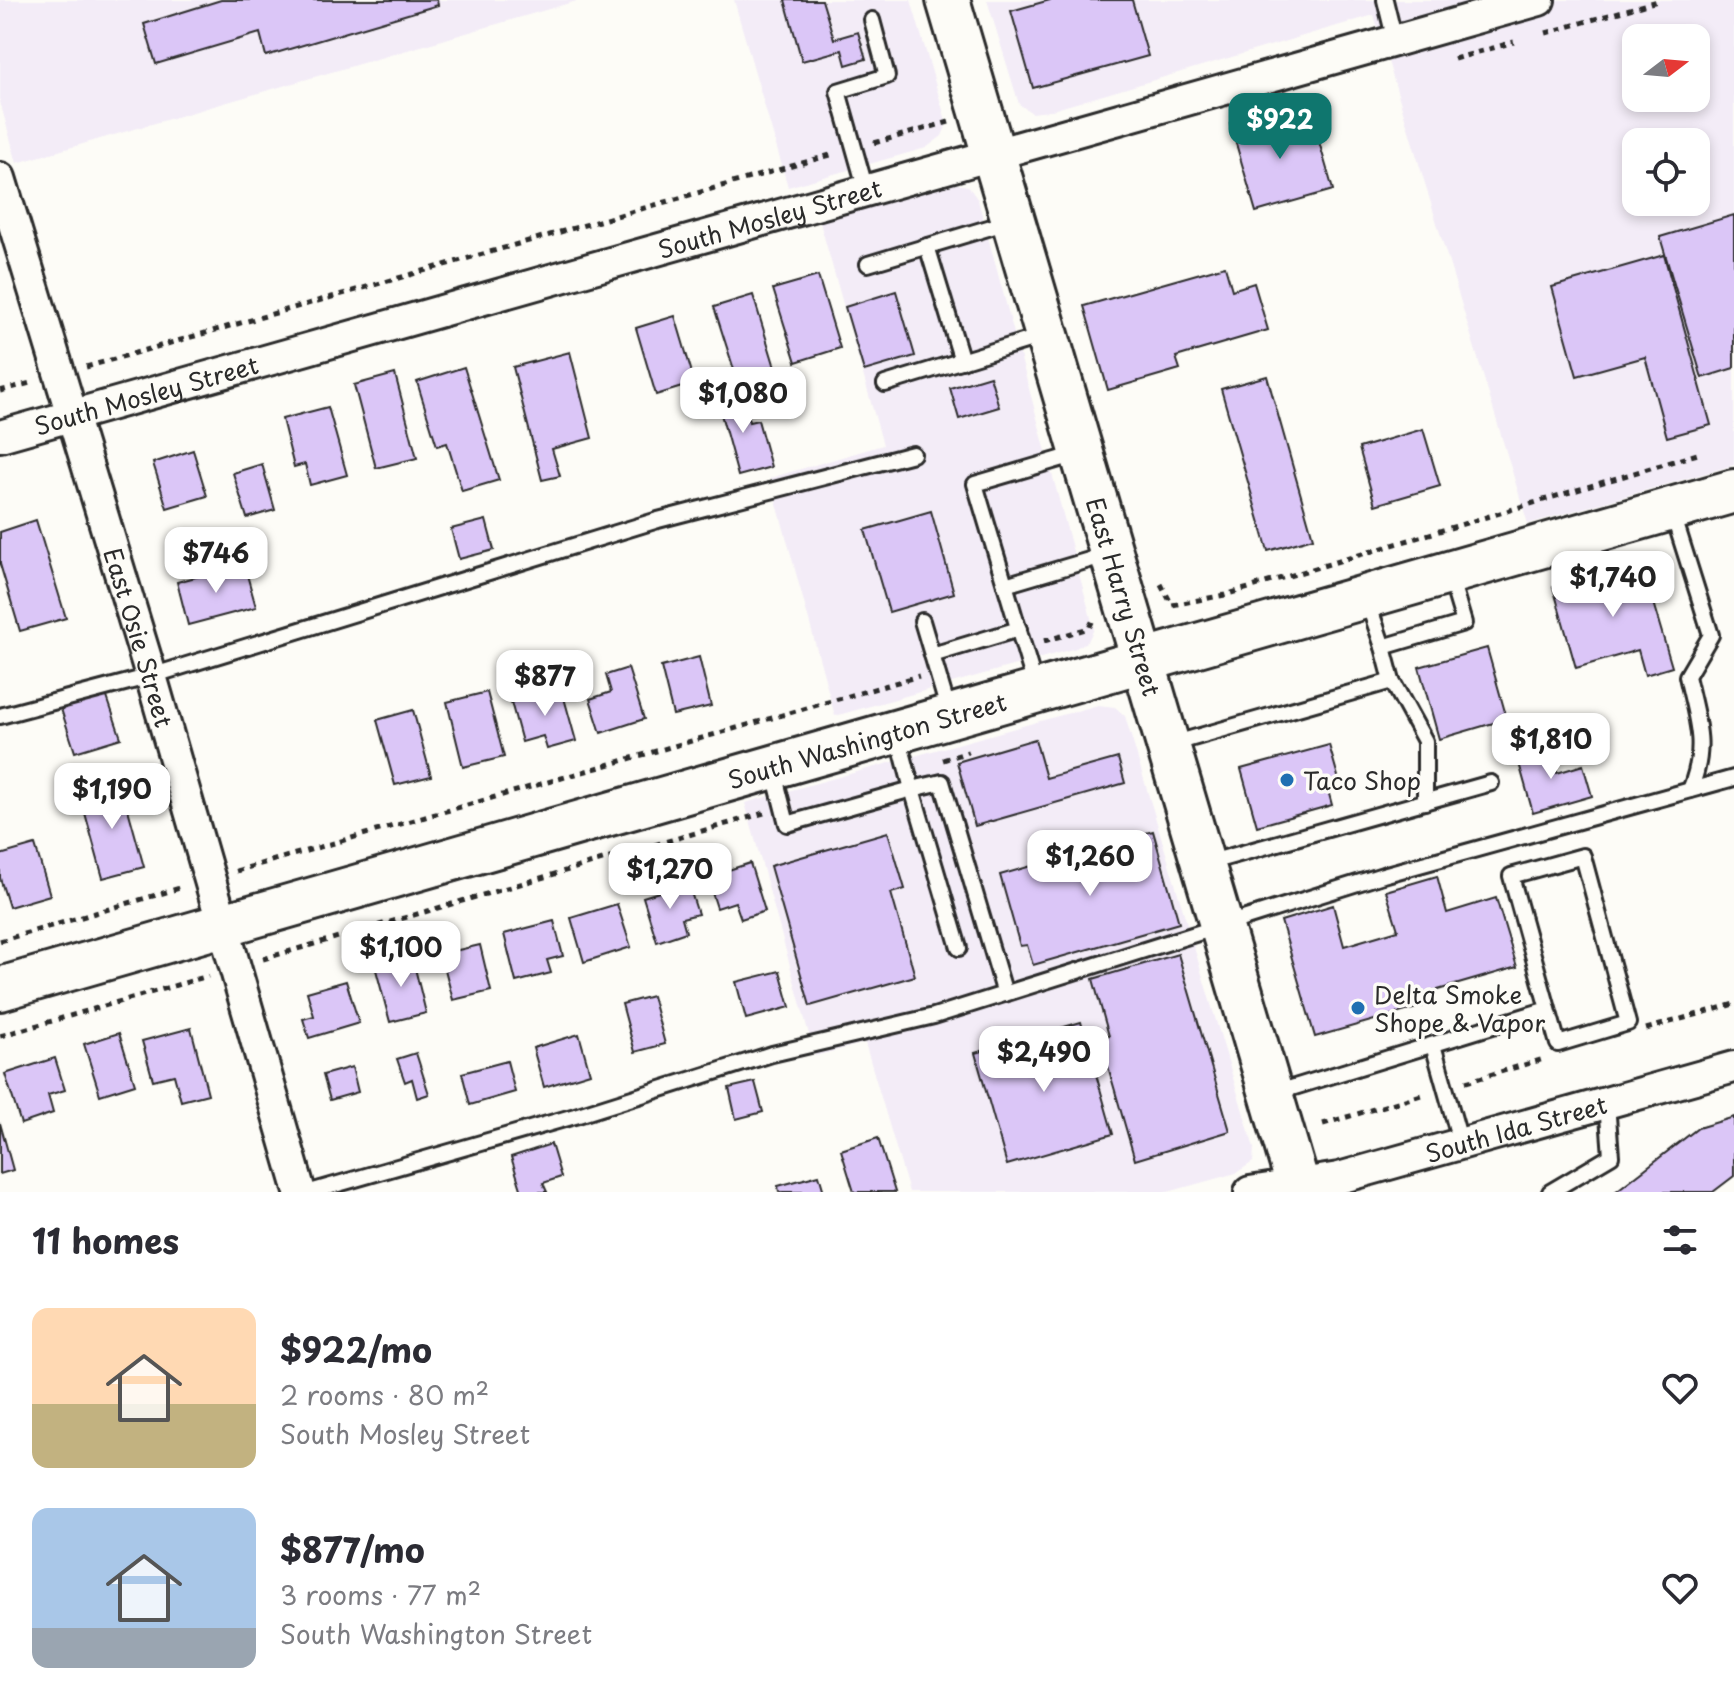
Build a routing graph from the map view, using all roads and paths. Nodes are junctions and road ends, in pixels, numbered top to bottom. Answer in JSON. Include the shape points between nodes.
{"nodes":[{"id":1,"x":948,"y":0,"type":"edge"},
{"id":2,"x":1385,"y":0,"type":"edge"},
{"id":3,"x":1539,"y":0,"type":"edge"},
{"id":4,"x":872,"y":20,"type":"dead end"},
{"id":5,"x":1395,"y":41,"type":"junction"},
{"id":6,"x":854,"y":148,"type":"junction"},
{"id":7,"x":977,"y":158,"type":"junction"},
{"id":8,"x":0,"y":178,"type":"edge"},
{"id":9,"x":866,"y":190,"type":"junction"},
{"id":10,"x":1013,"y":221,"type":"junction"},
{"id":11,"x":927,"y":246,"type":"junction"},
{"id":12,"x":868,"y":264,"type":"dead end"},
{"id":13,"x":1046,"y":335,"type":"junction"},
{"id":14,"x":962,"y":361,"type":"junction"},
{"id":15,"x":60,"y":374,"type":"junction"},
{"id":16,"x":885,"y":384,"type":"dead end"},
{"id":17,"x":0,"y":391,"type":"edge"},
{"id":18,"x":72,"y":415,"type":"junction"},
{"id":19,"x":0,"y":436,"type":"edge"},
{"id":20,"x":1081,"y":453,"type":"junction"},
{"id":21,"x":1701,"y":453,"type":"dead end"},
{"id":22,"x":913,"y":454,"type":"dead end"},
{"id":23,"x":1734,"y":491,"type":"edge"},
{"id":24,"x":1671,"y":508,"type":"junction"},
{"id":25,"x":1111,"y":553,"type":"junction"},
{"id":26,"x":1449,"y":572,"type":"junction"},
{"id":27,"x":1158,"y":578,"type":"dead end"},
{"id":28,"x":1005,"y":585,"type":"junction"},
{"id":29,"x":1366,"y":596,"type":"junction"},
{"id":30,"x":1096,"y":615,"type":"dead end"},
{"id":31,"x":922,"y":621,"type":"dead end"},
{"id":32,"x":1019,"y":629,"type":"junction"},
{"id":33,"x":1024,"y":646,"type":"junction"},
{"id":34,"x":1383,"y":647,"type":"junction"},
{"id":35,"x":932,"y":655,"type":"junction"},
{"id":36,"x":1142,"y":659,"type":"junction"},
{"id":37,"x":937,"y":671,"type":"junction"},
{"id":38,"x":151,"y":676,"type":"junction"},
{"id":39,"x":1392,"y":681,"type":"junction"},
{"id":40,"x":1037,"y":690,"type":"junction"},
{"id":41,"x":950,"y":714,"type":"junction"},
{"id":42,"x":0,"y":716,"type":"edge"},
{"id":43,"x":896,"y":730,"type":"junction"},
{"id":44,"x":1167,"y":745,"type":"junction"},
{"id":45,"x":981,"y":748,"type":"dead end"},
{"id":46,"x":772,"y":766,"type":"junction"},
{"id":47,"x":907,"y":770,"type":"junction"},
{"id":48,"x":1734,"y":778,"type":"edge"},
{"id":49,"x":1491,"y":783,"type":"dead end"},
{"id":50,"x":912,"y":789,"type":"junction"},
{"id":51,"x":1690,"y":790,"type":"junction"},
{"id":52,"x":1425,"y":802,"type":"junction"},
{"id":53,"x":782,"y":807,"type":"junction"},
{"id":54,"x":1202,"y":864,"type":"junction"},
{"id":55,"x":209,"y":879,"type":"junction"},
{"id":56,"x":222,"y":924,"type":"junction"},
{"id":57,"x":1220,"y":925,"type":"junction"},
{"id":58,"x":0,"y":941,"type":"edge"},
{"id":59,"x":959,"y":948,"type":"dead end"},
{"id":60,"x":235,"y":968,"type":"junction"},
{"id":61,"x":0,"y":989,"type":"edge"},
{"id":62,"x":1005,"y":994,"type":"junction"},
{"id":63,"x":1734,"y":1004,"type":"edge"},
{"id":64,"x":1548,"y":1009,"type":"junction"},
{"id":65,"x":1643,"y":1030,"type":"dead end"},
{"id":66,"x":0,"y":1036,"type":"edge"},
{"id":67,"x":1433,"y":1045,"type":"junction"},
{"id":68,"x":1552,"y":1057,"type":"dead end"},
{"id":69,"x":1734,"y":1067,"type":"edge"},
{"id":70,"x":1445,"y":1088,"type":"junction"},
{"id":71,"x":1271,"y":1094,"type":"junction"},
{"id":72,"x":1607,"y":1103,"type":"junction"},
{"id":73,"x":1323,"y":1124,"type":"dead end"},
{"id":74,"x":1461,"y":1144,"type":"junction"},
{"id":75,"x":1299,"y":1188,"type":"edge"},
{"id":76,"x":300,"y":1192,"type":"edge"},
{"id":77,"x":310,"y":1192,"type":"edge"},
{"id":78,"x":1250,"y":1192,"type":"edge"},
{"id":79,"x":1550,"y":1192,"type":"edge"}],
"edges":[{"from":1,"to":7,"type":"street","name":"East Harry Street"},
{"from":2,"to":5,"type":"lane"},
{"from":3,"to":5,"type":"street","name":"South Mosley Street"},
{"from":4,"to":6,"type":"lane","via":[[887,76],[838,91]]},
{"from":5,"to":7,"type":"street","name":"South Mosley Street"},
{"from":6,"to":7,"type":"path","via":[[949,122]]},
{"from":6,"to":9,"type":"lane"},
{"from":6,"to":15,"type":"path"},
{"from":7,"to":9,"type":"street","name":"South Mosley Street"},
{"from":7,"to":10,"type":"street","name":"East Harry Street"},
{"from":8,"to":15,"type":"street","name":"East Osie Street"},
{"from":9,"to":18,"type":"street","name":"South Mosley Street"},
{"from":10,"to":11,"type":"lane"},
{"from":10,"to":13,"type":"street","name":"East Harry Street"},
{"from":11,"to":12,"type":"lane"},
{"from":11,"to":14,"type":"lane"},
{"from":13,"to":14,"type":"lane"},
{"from":13,"to":20,"type":"street","name":"East Harry Street"},
{"from":14,"to":16,"type":"lane"},
{"from":15,"to":17,"type":"path"},
{"from":15,"to":18,"type":"street","name":"East Osie Street"},
{"from":18,"to":19,"type":"street","name":"South Mosley Street"},
{"from":18,"to":38,"type":"street","name":"East Osie Street"},
{"from":20,"to":25,"type":"street","name":"East Harry Street"},
{"from":20,"to":28,"type":"lane","via":[[975,484]]},
{"from":21,"to":27,"type":"path","via":[[1225,595],[1172,605]]},
{"from":22,"to":38,"type":"lane","via":[[658,520]]},
{"from":23,"to":24,"type":"street","name":"South Washington Street"},
{"from":24,"to":26,"type":"street","name":"South Washington Street"},
{"from":24,"to":51,"type":"lane","via":[[1711,635],[1687,676],[1701,754]]},
{"from":25,"to":28,"type":"lane"},
{"from":25,"to":36,"type":"street","name":"East Harry Street"},
{"from":26,"to":29,"type":"street","name":"South Washington Street"},
{"from":26,"to":34,"type":"lane","via":[[1464,623]]},
{"from":28,"to":32,"type":"lane"},
{"from":29,"to":34,"type":"lane"},
{"from":29,"to":36,"type":"street","name":"South Washington Street"},
{"from":30,"to":33,"type":"path","via":[[1089,628]]},
{"from":31,"to":35,"type":"lane"},
{"from":32,"to":33,"type":"lane"},
{"from":32,"to":35,"type":"lane"},
{"from":33,"to":40,"type":"lane"},
{"from":34,"to":39,"type":"lane"},
{"from":35,"to":37,"type":"lane"},
{"from":36,"to":40,"type":"street","name":"South Washington Street"},
{"from":36,"to":44,"type":"street","name":"East Harry Street"},
{"from":37,"to":41,"type":"lane"},
{"from":37,"to":55,"type":"path"},
{"from":38,"to":42,"type":"lane"},
{"from":38,"to":55,"type":"street","name":"East Osie Street"},
{"from":39,"to":44,"type":"lane"},
{"from":39,"to":52,"type":"lane","via":[[1425,741]]},
{"from":40,"to":41,"type":"street","name":"South Washington Street"},
{"from":41,"to":43,"type":"street","name":"South Washington Street"},
{"from":43,"to":46,"type":"street","name":"South Washington Street"},
{"from":43,"to":47,"type":"lane"},
{"from":44,"to":54,"type":"street","name":"East Harry Street"},
{"from":45,"to":47,"type":"path"},
{"from":46,"to":53,"type":"lane"},
{"from":46,"to":56,"type":"street","name":"South Washington Street"},
{"from":47,"to":50,"type":"lane"},
{"from":48,"to":51,"type":"lane"},
{"from":49,"to":52,"type":"lane"},
{"from":50,"to":53,"type":"lane","via":[[787,824]]},
{"from":50,"to":59,"type":"lane"},
{"from":50,"to":62,"type":"lane","via":[[942,782]]},
{"from":51,"to":57,"type":"lane"},
{"from":52,"to":54,"type":"lane"},
{"from":53,"to":60,"type":"path"},
{"from":54,"to":57,"type":"street","name":"East Harry Street"},
{"from":55,"to":56,"type":"street","name":"East Osie Street"},
{"from":55,"to":58,"type":"path"},
{"from":56,"to":60,"type":"street","name":"East Osie Street"},
{"from":56,"to":61,"type":"street","name":"South Washington Street"},
{"from":57,"to":62,"type":"lane"},
{"from":57,"to":71,"type":"street","name":"East Harry Street"},
{"from":60,"to":66,"type":"path"},
{"from":60,"to":76,"type":"street","name":"East Osie Street"},
{"from":62,"to":77,"type":"lane","via":[[772,1054]]},
{"from":63,"to":65,"type":"path"},
{"from":64,"to":64,"type":"lane","via":[[1511,876],[1583,856],[1628,1023],[1558,1044]]},
{"from":64,"to":67,"type":"lane"},
{"from":67,"to":70,"type":"lane"},
{"from":67,"to":71,"type":"lane"},
{"from":68,"to":70,"type":"path"},
{"from":69,"to":72,"type":"street","name":"South Ida Street"},
{"from":70,"to":73,"type":"path"},
{"from":70,"to":74,"type":"lane"},
{"from":71,"to":75,"type":"street","name":"East Harry Street"},
{"from":72,"to":74,"type":"street","name":"South Ida Street"},
{"from":72,"to":79,"type":"lane","via":[[1611,1156]]},
{"from":74,"to":75,"type":"street","name":"South Ida Street"},
{"from":75,"to":78,"type":"street","name":"South Ida Street"}]}
